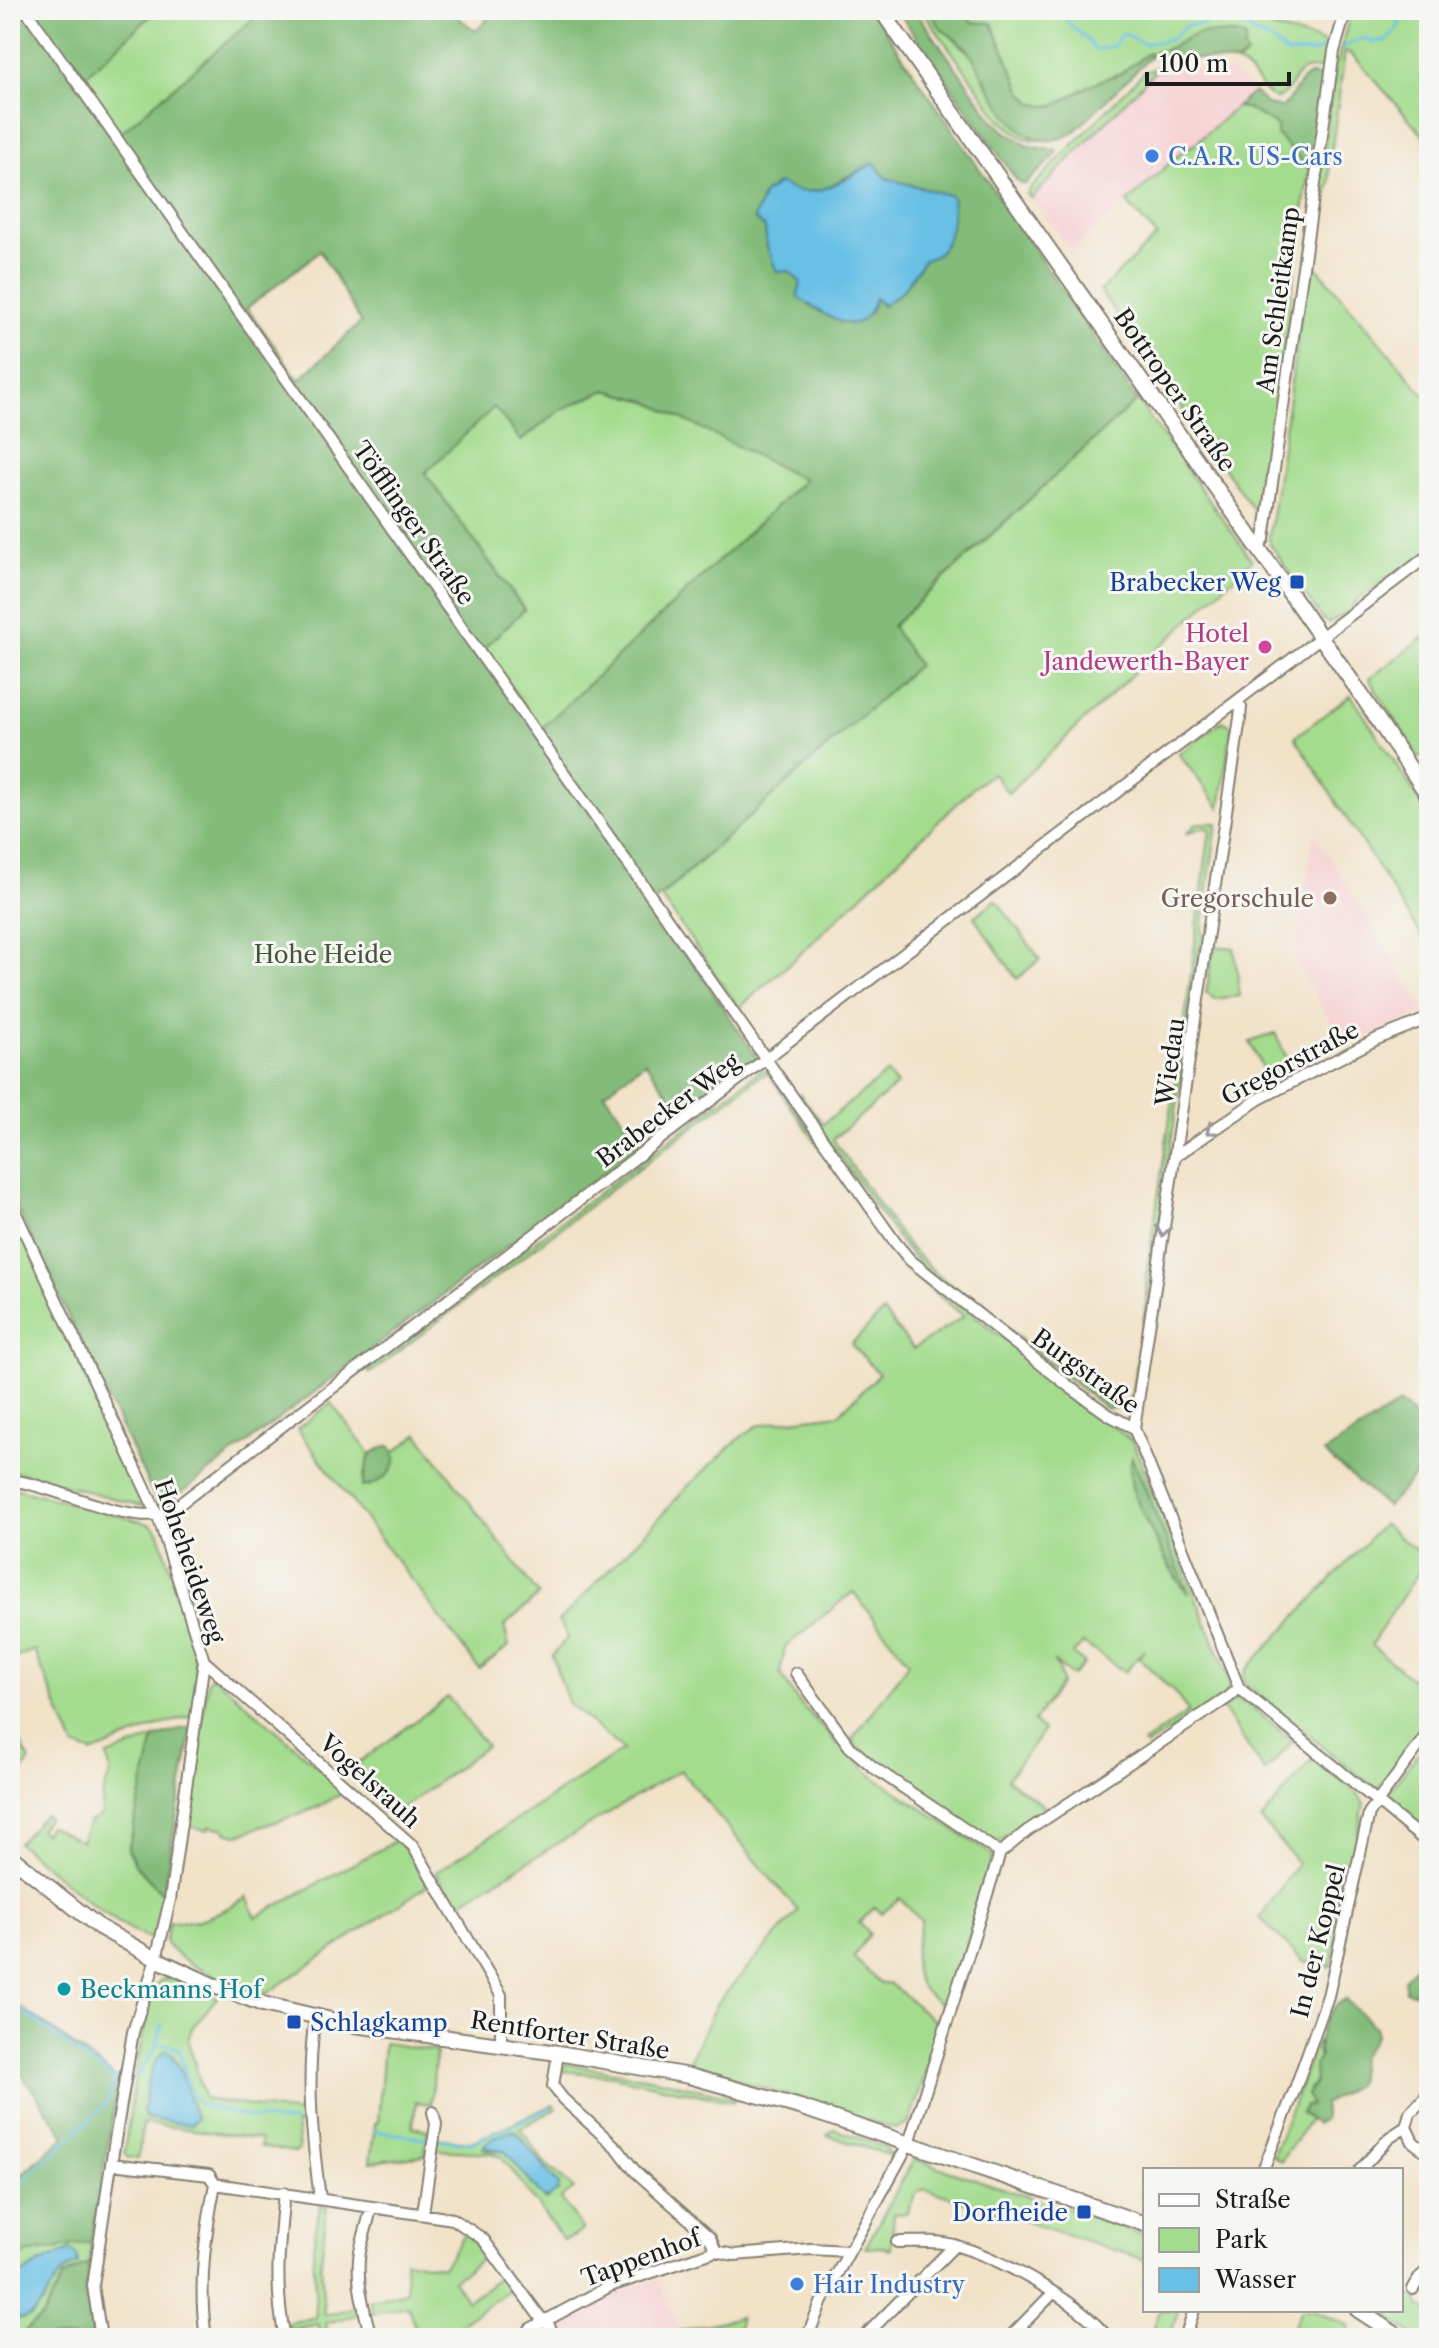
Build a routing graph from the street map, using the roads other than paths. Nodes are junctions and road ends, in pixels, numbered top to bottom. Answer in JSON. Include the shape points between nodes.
{"nodes":[{"id":1,"x":26,"y":10,"type":"edge"},
{"id":2,"x":881,"y":10,"type":"edge"},
{"id":3,"x":1346,"y":10,"type":"edge"},
{"id":4,"x":1258,"y":547,"type":"junction"},
{"id":5,"x":1429,"y":555,"type":"edge"},
{"id":6,"x":1320,"y":637,"type":"junction"},
{"id":7,"x":1237,"y":701,"type":"junction"},
{"id":8,"x":1429,"y":797,"type":"edge"},
{"id":9,"x":1429,"y":1018,"type":"edge"},
{"id":10,"x":768,"y":1059,"type":"junction"},
{"id":11,"x":1177,"y":1155,"type":"junction"},
{"id":12,"x":10,"y":1201,"type":"edge"},
{"id":13,"x":1134,"y":1428,"type":"junction"},
{"id":14,"x":10,"y":1480,"type":"edge"},
{"id":15,"x":158,"y":1516,"type":"junction"},
{"id":16,"x":204,"y":1661,"type":"junction"},
{"id":17,"x":796,"y":1673,"type":"dead end"},
{"id":18,"x":1239,"y":1688,"type":"junction"},
{"id":19,"x":1429,"y":1732,"type":"edge"},
{"id":20,"x":1375,"y":1802,"type":"junction"},
{"id":21,"x":1429,"y":1844,"type":"edge"},
{"id":22,"x":1000,"y":1853,"type":"junction"},
{"id":23,"x":10,"y":1856,"type":"edge"},
{"id":24,"x":156,"y":1959,"type":"junction"},
{"id":25,"x":315,"y":2018,"type":"junction"},
{"id":26,"x":501,"y":2045,"type":"junction"},
{"id":27,"x":558,"y":2053,"type":"junction"},
{"id":28,"x":1429,"y":2093,"type":"edge"},
{"id":29,"x":433,"y":2112,"type":"dead end"},
{"id":30,"x":1406,"y":2127,"type":"junction"},
{"id":31,"x":909,"y":2143,"type":"junction"},
{"id":32,"x":1429,"y":2154,"type":"edge"},
{"id":33,"x":111,"y":2164,"type":"junction"},
{"id":34,"x":1264,"y":2168,"type":"edge"},
{"id":35,"x":1362,"y":2168,"type":"edge"},
{"id":36,"x":215,"y":2184,"type":"junction"},
{"id":37,"x":284,"y":2193,"type":"junction"},
{"id":38,"x":320,"y":2198,"type":"junction"},
{"id":39,"x":371,"y":2207,"type":"junction"},
{"id":40,"x":423,"y":2213,"type":"junction"},
{"id":41,"x":1143,"y":2223,"type":"edge"},
{"id":42,"x":897,"y":2242,"type":"dead end"},
{"id":43,"x":954,"y":2246,"type":"junction"},
{"id":44,"x":716,"y":2251,"type":"junction"},
{"id":45,"x":848,"y":2251,"type":"junction"},
{"id":46,"x":1429,"y":2269,"type":"edge"},
{"id":47,"x":1413,"y":2289,"type":"dead end"},
{"id":48,"x":1053,"y":2293,"type":"junction"},
{"id":49,"x":1193,"y":2312,"type":"edge"},
{"id":50,"x":1361,"y":2312,"type":"edge"},
{"id":51,"x":544,"y":2320,"type":"junction"},
{"id":52,"x":101,"y":2338,"type":"edge"},
{"id":53,"x":206,"y":2338,"type":"edge"},
{"id":54,"x":285,"y":2338,"type":"edge"},
{"id":55,"x":371,"y":2338,"type":"edge"},
{"id":56,"x":532,"y":2338,"type":"edge"},
{"id":57,"x":555,"y":2338,"type":"edge"},
{"id":58,"x":807,"y":2338,"type":"edge"},
{"id":59,"x":868,"y":2338,"type":"edge"},
{"id":60,"x":1009,"y":2338,"type":"edge"},
{"id":61,"x":1108,"y":2338,"type":"edge"},
{"id":62,"x":1185,"y":2338,"type":"edge"},
{"id":63,"x":1401,"y":2338,"type":"edge"}],
"edges":[{"from":1,"to":10,"type":"street","name":"Töfflinger Straße"},
{"from":2,"to":4,"type":"main road","name":"Bottroper Straße"},
{"from":3,"to":4,"type":"street","name":"Am Schleitkamp","via":[[1334,51],[1264,539]]},
{"from":4,"to":6,"type":"main road","name":"Bottroper Straße"},
{"from":5,"to":6,"type":"street","name":"Brabecker Weg"},
{"from":6,"to":7,"type":"street","name":"Brabecker Weg"},
{"from":6,"to":8,"type":"main road","name":"Bottroper Straße"},
{"from":7,"to":10,"type":"street","name":"Brabecker Weg"},
{"from":7,"to":11,"type":"street","name":"Wiedau","via":[[1240,718]]},
{"from":9,"to":11,"type":"street","name":"Gregorstraße","one_way":true,"via":[[1259,1099]]},
{"from":10,"to":13,"type":"street","name":"Burgstraße","via":[[910,1260],[1071,1388]]},
{"from":10,"to":15,"type":"street","name":"Brabecker Weg","via":[[194,1496]]},
{"from":11,"to":13,"type":"street","name":"Wiedau","one_way":true},
{"from":12,"to":15,"type":"street","name":"Hoheheideweg"},
{"from":13,"to":18,"type":"street","name":"Burgstraße"},
{"from":14,"to":15,"type":"street","via":[[131,1514]]},
{"from":15,"to":16,"type":"street","name":"Hoheheideweg"},
{"from":16,"to":24,"type":"street","name":"Hoheheideweg","via":[[178,1852]]},
{"from":16,"to":26,"type":"street","name":"Vogelsrauh","via":[[413,1846],[501,1995]]},
{"from":17,"to":22,"type":"street","via":[[850,1747]]},
{"from":18,"to":20,"type":"street","name":"Burgstraße"},
{"from":18,"to":22,"type":"street"},
{"from":19,"to":20,"type":"street","name":"In der Koppel"},
{"from":20,"to":21,"type":"street","name":"Burgstraße"},
{"from":20,"to":34,"type":"street","name":"In der Koppel","via":[[1328,1996]]},
{"from":22,"to":31,"type":"street"},
{"from":23,"to":24,"type":"main road","name":"Rentforter Straße","via":[[99,1927]]},
{"from":24,"to":25,"type":"main road","name":"Rentforter Straße","via":[[237,1995]]},
{"from":24,"to":33,"type":"street","via":[[133,2032]]},
{"from":25,"to":26,"type":"main road","name":"Rentforter Straße"},
{"from":25,"to":38,"type":"street","via":[[310,2122]]},
{"from":26,"to":27,"type":"main road","name":"Rentforter Straße"},
{"from":27,"to":31,"type":"main road","name":"Rentforter Straße","via":[[689,2076]]},
{"from":27,"to":44,"type":"street","via":[[553,2086],[563,2099],[710,2238]]},
{"from":28,"to":30,"type":"street","via":[[1410,2113]]},
{"from":29,"to":40,"type":"street","via":[[436,2124]]},
{"from":30,"to":32,"type":"street","via":[[1413,2142]]},
{"from":30,"to":35,"type":"street"},
{"from":31,"to":41,"type":"main road","name":"Rentforter Straße"},
{"from":31,"to":45,"type":"street"},
{"from":33,"to":36,"type":"street","via":[[209,2175]]},
{"from":33,"to":52,"type":"street","via":[[93,2286]]},
{"from":36,"to":37,"type":"street"},
{"from":36,"to":53,"type":"street","via":[[203,2277]]},
{"from":37,"to":38,"type":"street"},
{"from":37,"to":54,"type":"street","via":[[277,2260]]},
{"from":38,"to":39,"type":"street"},
{"from":39,"to":40,"type":"street"},
{"from":39,"to":55,"type":"street","via":[[360,2268]]},
{"from":40,"to":51,"type":"street","via":[[453,2219],[483,2239]]},
{"from":42,"to":43,"type":"street"},
{"from":43,"to":48,"type":"street"},
{"from":43,"to":59,"type":"street"},
{"from":44,"to":45,"type":"street","name":"Tappenhof"},
{"from":44,"to":51,"type":"street","name":"Tappenhof","via":[[610,2286]]},
{"from":45,"to":58,"type":"street"},
{"from":46,"to":47,"type":"street"},
{"from":48,"to":60,"type":"street"},
{"from":48,"to":61,"type":"street"},
{"from":49,"to":62,"type":"street"},
{"from":50,"to":63,"type":"main road"},
{"from":51,"to":56,"type":"street","name":"Tappenhof","via":[[529,2330]]},
{"from":51,"to":57,"type":"street"}]}
